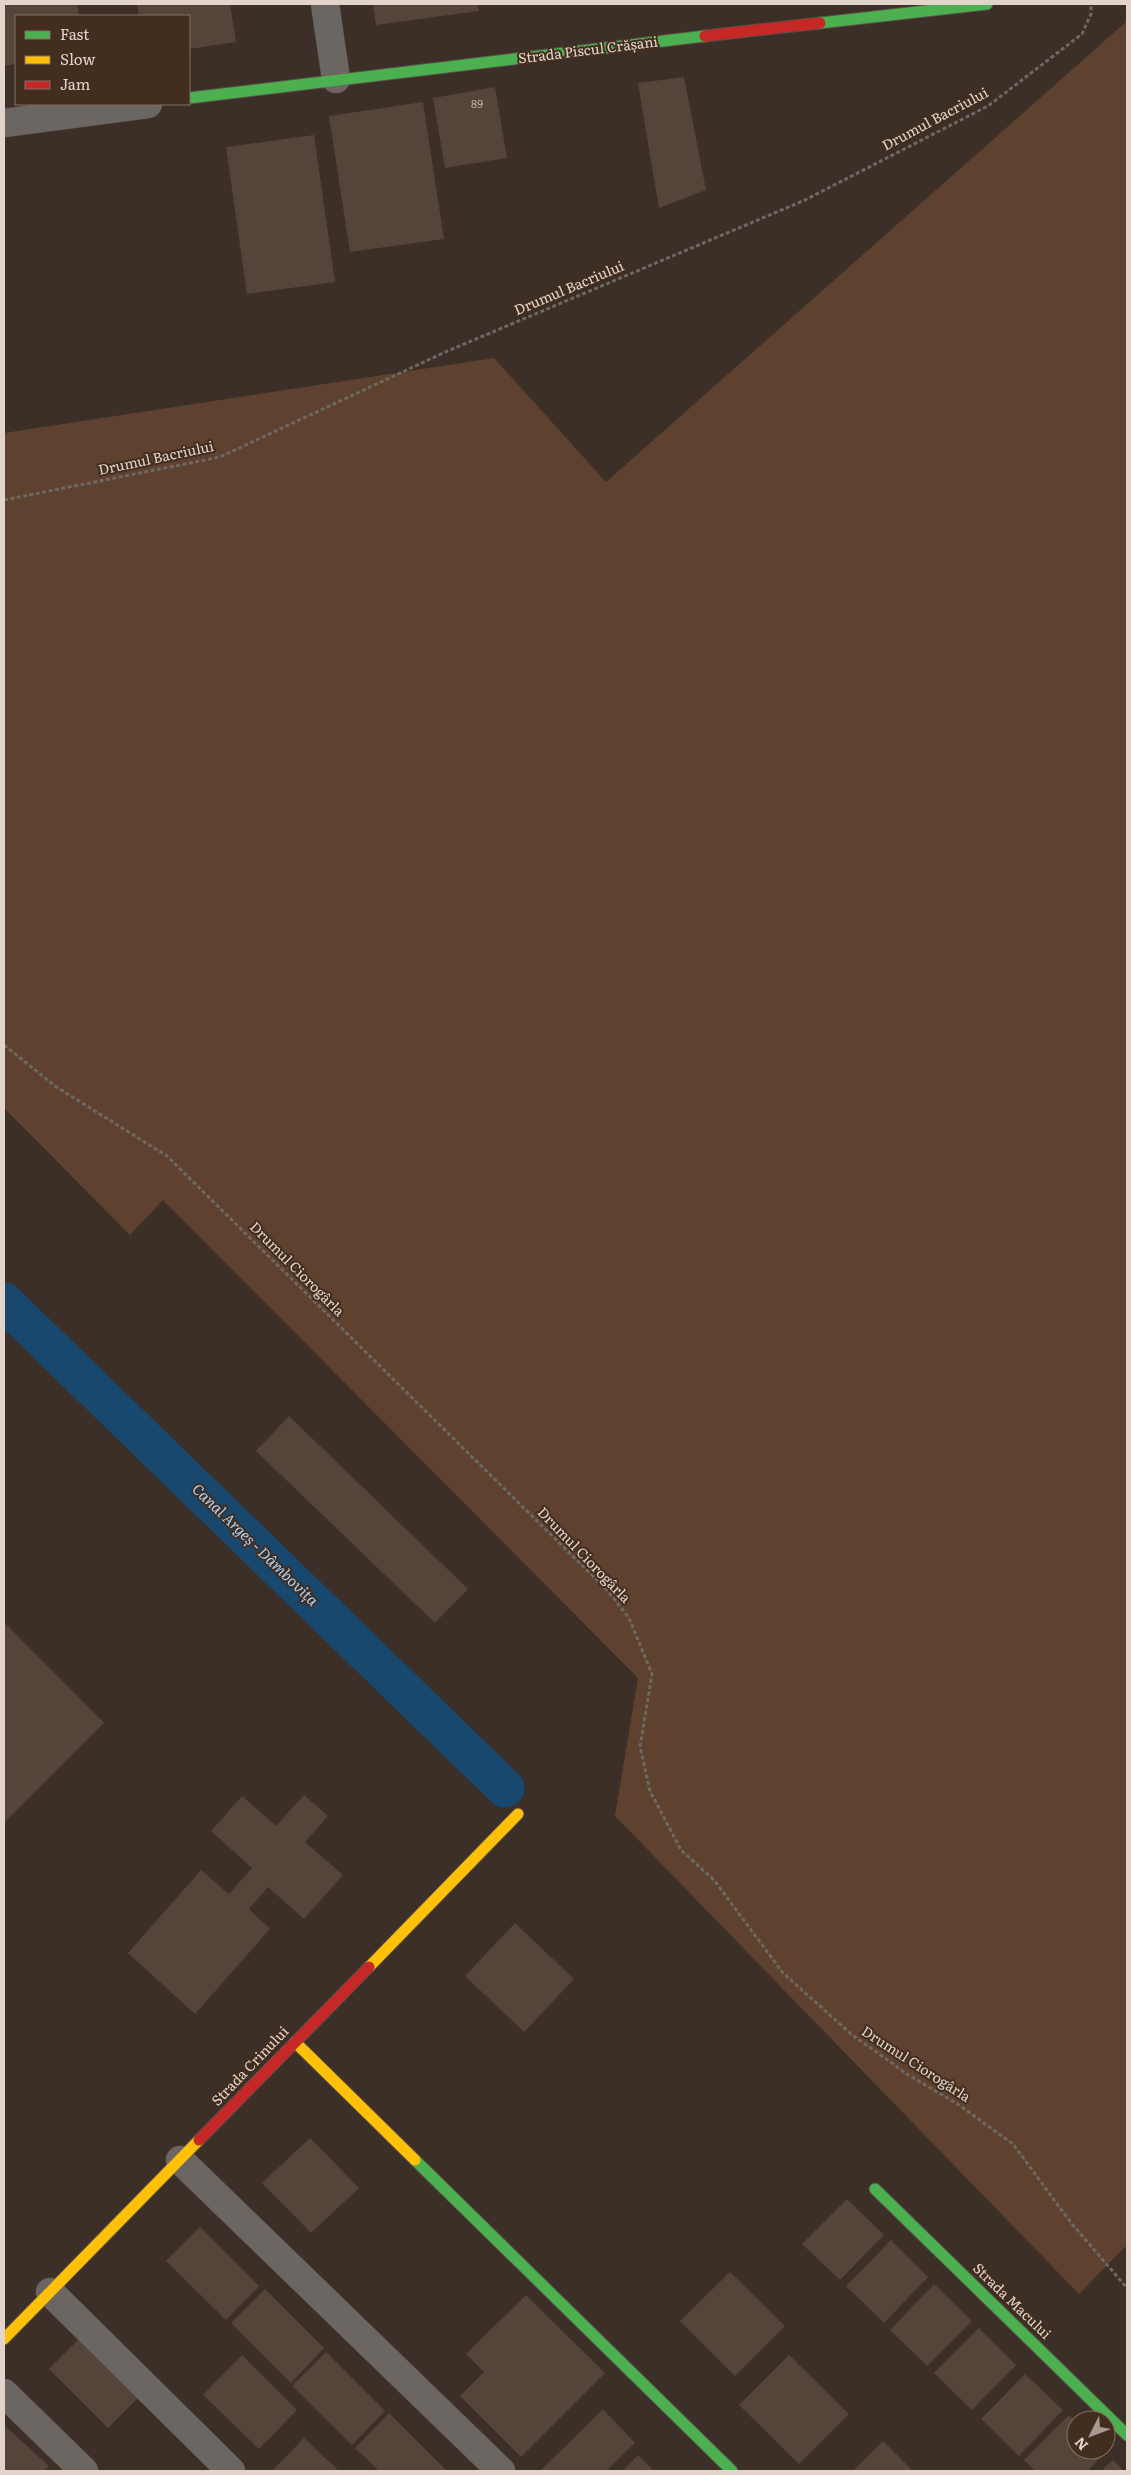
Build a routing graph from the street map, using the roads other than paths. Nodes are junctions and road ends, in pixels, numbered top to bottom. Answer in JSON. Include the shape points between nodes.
{"nodes":[{"id":1,"x":325,"y":4,"type":"edge"},
{"id":2,"x":987,"y":4,"type":"edge"},
{"id":3,"x":336,"y":79,"type":"junction"},
{"id":4,"x":190,"y":98,"type":"edge"},
{"id":5,"x":140,"y":105,"type":"edge"},
{"id":6,"x":4,"y":123,"type":"edge"},
{"id":7,"x":518,"y":1814,"type":"dead end"},
{"id":8,"x":295,"y":2042,"type":"junction"},
{"id":9,"x":180,"y":2160,"type":"junction"},
{"id":10,"x":875,"y":2189,"type":"dead end"},
{"id":11,"x":50,"y":2292,"type":"junction"},
{"id":12,"x":4,"y":2339,"type":"edge"},
{"id":13,"x":4,"y":2393,"type":"edge"},
{"id":14,"x":1127,"y":2435,"type":"edge"},
{"id":15,"x":84,"y":2471,"type":"edge"},
{"id":16,"x":231,"y":2471,"type":"edge"},
{"id":17,"x":501,"y":2471,"type":"edge"},
{"id":18,"x":732,"y":2471,"type":"edge"}],
"edges":[{"from":1,"to":3,"type":"street"},
{"from":2,"to":3,"type":"street","name":"Strada Piscul Crășani"},
{"from":3,"to":4,"type":"street","name":"Strada Piscul Crășani"},
{"from":5,"to":6,"type":"street"},
{"from":7,"to":8,"type":"street","name":"Strada Crinului"},
{"from":8,"to":9,"type":"street","name":"Strada Crinului"},
{"from":8,"to":18,"type":"street"},
{"from":9,"to":11,"type":"street","name":"Strada Crinului"},
{"from":9,"to":17,"type":"street"},
{"from":10,"to":14,"type":"street","name":"Strada Macului"},
{"from":11,"to":12,"type":"street","name":"Strada Crinului"},
{"from":11,"to":16,"type":"street"},
{"from":13,"to":15,"type":"street"}]}
